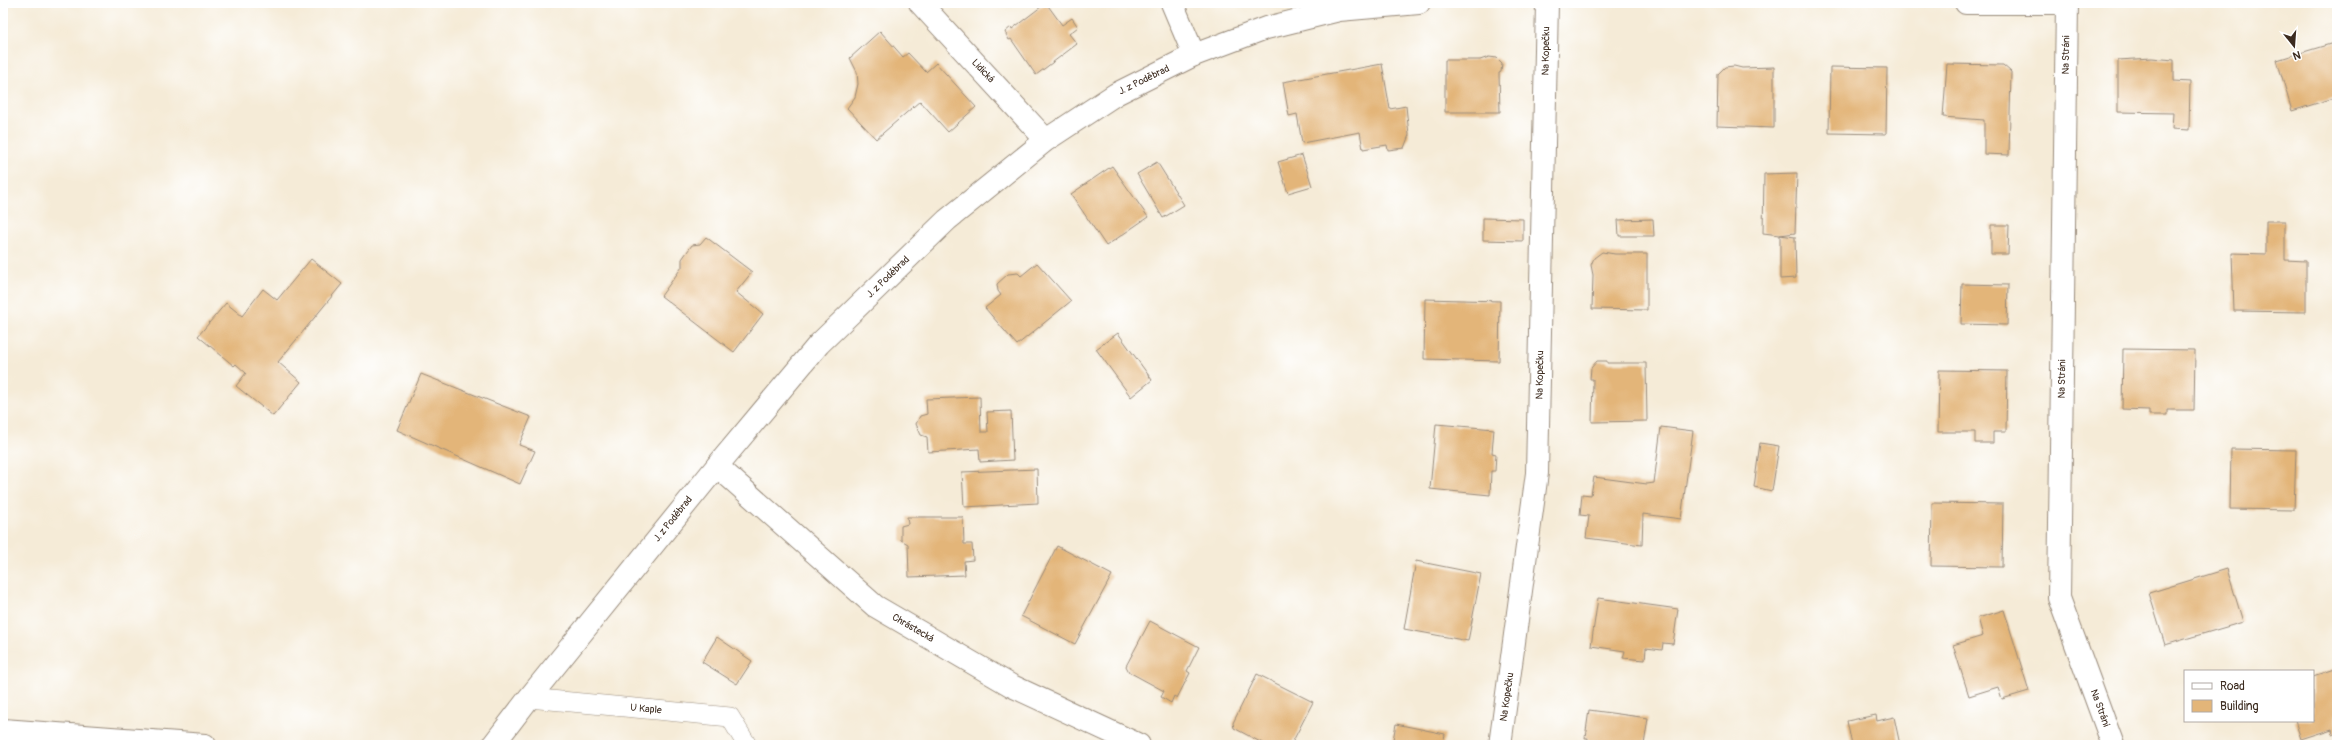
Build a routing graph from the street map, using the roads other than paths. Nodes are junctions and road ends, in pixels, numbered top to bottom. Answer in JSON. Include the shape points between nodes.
{"nodes":[{"id":1,"x":920,"y":3,"type":"edge"},
{"id":2,"x":1172,"y":3,"type":"edge"},
{"id":3,"x":1419,"y":3,"type":"edge"},
{"id":4,"x":1547,"y":3,"type":"edge"},
{"id":5,"x":1966,"y":3,"type":"edge"},
{"id":6,"x":2067,"y":3,"type":"edge"},
{"id":7,"x":1194,"y":55,"type":"junction"},
{"id":8,"x":1046,"y":140,"type":"junction"},
{"id":9,"x":717,"y":466,"type":"junction"},
{"id":10,"x":529,"y":698,"type":"junction"},
{"id":11,"x":3,"y":730,"type":"edge"},
{"id":12,"x":205,"y":745,"type":"edge"},
{"id":13,"x":493,"y":745,"type":"edge"},
{"id":14,"x":747,"y":745,"type":"edge"},
{"id":15,"x":1139,"y":745,"type":"edge"},
{"id":16,"x":1500,"y":745,"type":"edge"},
{"id":17,"x":2113,"y":745,"type":"edge"}],
"edges":[{"from":1,"to":8,"type":"street","name":"Lidická"},
{"from":2,"to":7,"type":"street"},
{"from":3,"to":7,"type":"street","name":"J. z Poděbrad","via":[[1339,10],[1266,28]]},
{"from":4,"to":16,"type":"street","name":"Na Kopečku","via":[[1538,473]]},
{"from":5,"to":6,"type":"street"},
{"from":6,"to":17,"type":"street","name":"Na Stráni","via":[[2059,598]]},
{"from":7,"to":8,"type":"street","name":"J. z Poděbrad","via":[[1116,94]]},
{"from":8,"to":9,"type":"street","name":"J. z Poděbrad","via":[[947,220],[819,344]]},
{"from":9,"to":10,"type":"street","name":"J. z Poděbrad"},
{"from":9,"to":15,"type":"street","name":"Chrástecká","via":[[875,606],[1012,686]]},
{"from":10,"to":13,"type":"street","name":"J. z Poděbrad"},
{"from":10,"to":14,"type":"lane","name":"U Kaple","via":[[730,717]]},
{"from":11,"to":12,"type":"street"}]}
